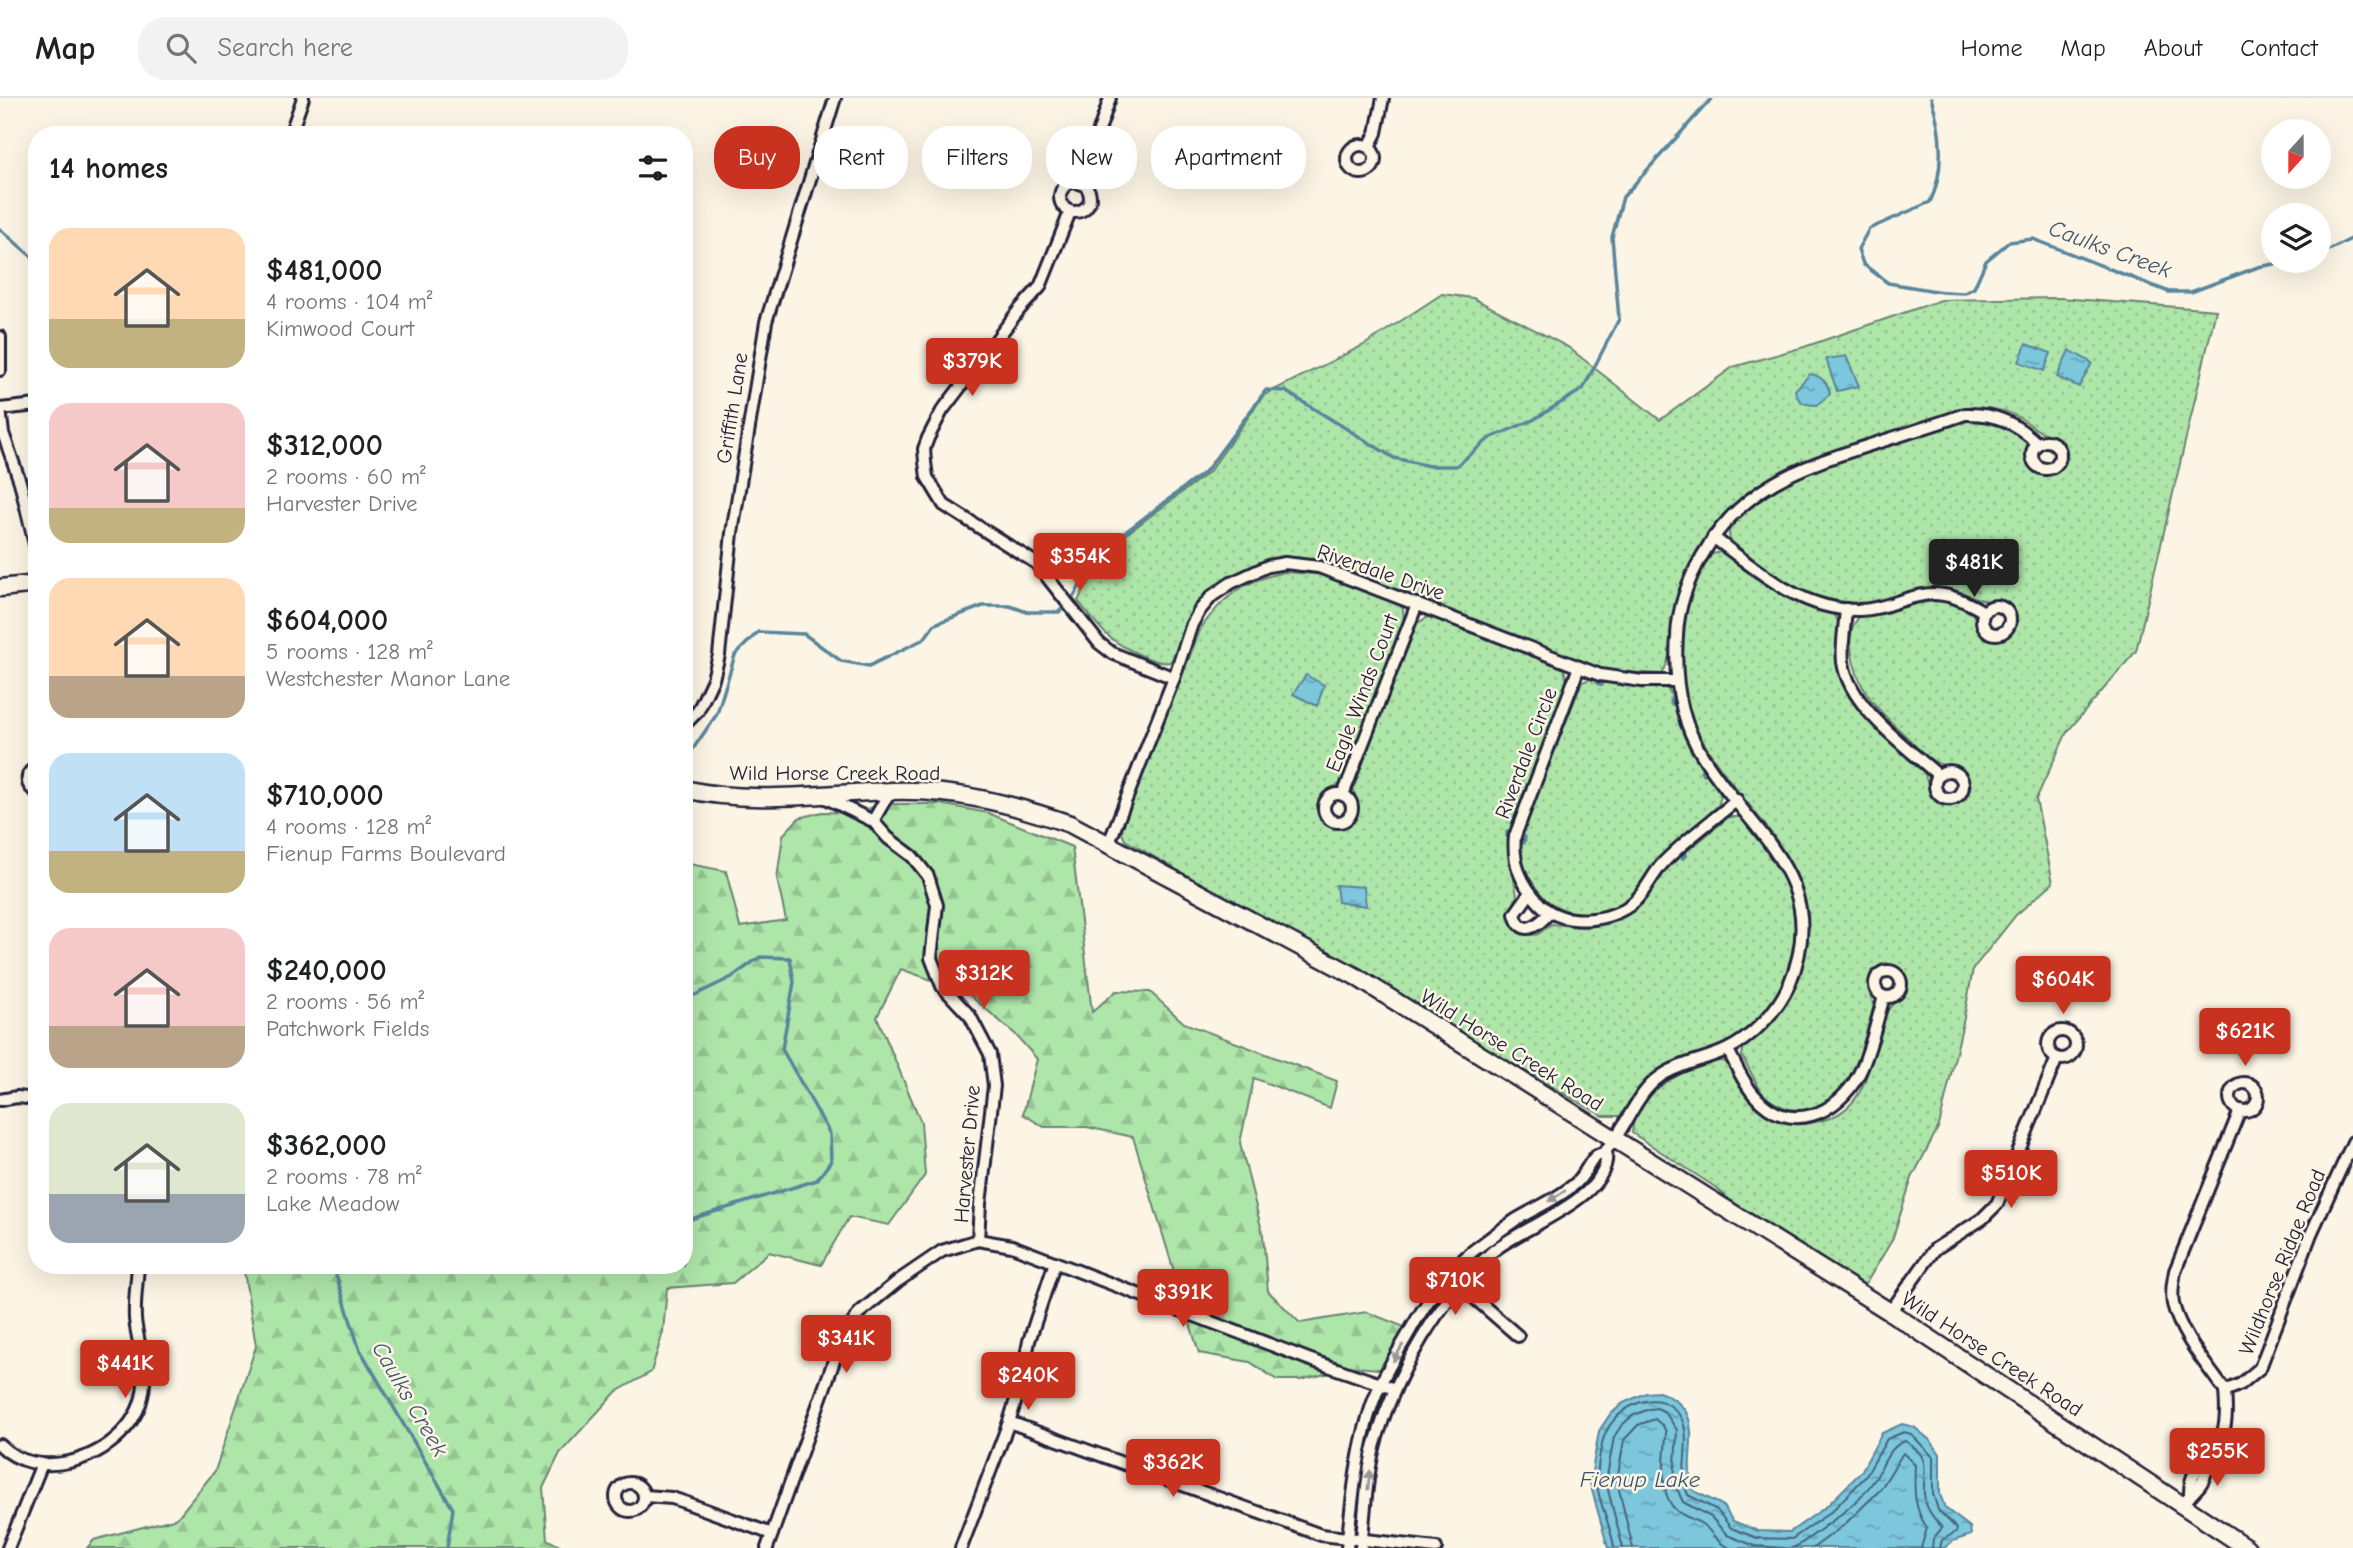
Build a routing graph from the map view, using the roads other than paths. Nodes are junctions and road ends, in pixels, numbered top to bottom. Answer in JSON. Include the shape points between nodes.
{"nodes":[{"id":1,"x":303,"y":98,"type":"edge"},
{"id":2,"x":835,"y":98,"type":"edge"},
{"id":3,"x":1110,"y":98,"type":"edge"},
{"id":4,"x":1383,"y":98,"type":"edge"},
{"id":5,"x":293,"y":126,"type":"edge"},
{"id":6,"x":1101,"y":126,"type":"edge"},
{"id":7,"x":1369,"y":147,"type":"dead end"},
{"id":8,"x":1063,"y":189,"type":"edge"},
{"id":9,"x":1087,"y":189,"type":"edge"},
{"id":10,"x":1070,"y":212,"type":"junction"},
{"id":11,"x":0,"y":337,"type":"edge"},
{"id":12,"x":0,"y":370,"type":"edge"},
{"id":13,"x":28,"y":406,"type":"edge"},
{"id":14,"x":0,"y":409,"type":"edge"},
{"id":15,"x":2038,"y":444,"type":"dead end"},
{"id":16,"x":28,"y":515,"type":"edge"},
{"id":17,"x":1713,"y":537,"type":"junction"},
{"id":18,"x":28,"y":585,"type":"edge"},
{"id":19,"x":0,"y":588,"type":"edge"},
{"id":20,"x":1417,"y":604,"type":"junction"},
{"id":21,"x":1846,"y":609,"type":"junction"},
{"id":22,"x":1984,"y":612,"type":"dead end"},
{"id":23,"x":1579,"y":667,"type":"junction"},
{"id":24,"x":1174,"y":678,"type":"junction"},
{"id":25,"x":1677,"y":681,"type":"junction"},
{"id":26,"x":693,"y":716,"type":"edge"},
{"id":27,"x":1939,"y":776,"type":"dead end"},
{"id":28,"x":693,"y":790,"type":"edge"},
{"id":29,"x":893,"y":791,"type":"junction"},
{"id":30,"x":1343,"y":795,"type":"dead end"},
{"id":31,"x":823,"y":796,"type":"junction"},
{"id":32,"x":1737,"y":800,"type":"junction"},
{"id":33,"x":873,"y":821,"type":"junction"},
{"id":34,"x":1109,"y":844,"type":"junction"},
{"id":35,"x":1530,"y":893,"type":"junction"},
{"id":36,"x":1549,"y":913,"type":"junction"},
{"id":37,"x":1884,"y":997,"type":"dead end"},
{"id":38,"x":1728,"y":1050,"type":"junction"},
{"id":39,"x":2057,"y":1058,"type":"dead end"},
{"id":40,"x":28,"y":1099,"type":"edge"},
{"id":41,"x":0,"y":1100,"type":"edge"},
{"id":42,"x":2240,"y":1110,"type":"dead end"},
{"id":43,"x":2353,"y":1142,"type":"edge"},
{"id":44,"x":1609,"y":1144,"type":"junction"},
{"id":45,"x":978,"y":1240,"type":"junction"},
{"id":46,"x":1055,"y":1262,"type":"junction"},
{"id":47,"x":137,"y":1274,"type":"edge"},
{"id":48,"x":1449,"y":1276,"type":"junction"},
{"id":49,"x":1461,"y":1286,"type":"junction"},
{"id":50,"x":1890,"y":1312,"type":"junction"},
{"id":51,"x":1518,"y":1336,"type":"dead end"},
{"id":52,"x":1380,"y":1384,"type":"junction"},
{"id":53,"x":1395,"y":1390,"type":"junction"},
{"id":54,"x":2225,"y":1391,"type":"junction"},
{"id":55,"x":1009,"y":1422,"type":"junction"},
{"id":56,"x":0,"y":1446,"type":"edge"},
{"id":57,"x":41,"y":1465,"type":"junction"},
{"id":58,"x":645,"y":1496,"type":"dead end"},
{"id":59,"x":2187,"y":1499,"type":"junction"},
{"id":60,"x":772,"y":1534,"type":"junction"},
{"id":61,"x":1347,"y":1543,"type":"edge"},
{"id":62,"x":1362,"y":1544,"type":"edge"},
{"id":63,"x":8,"y":1548,"type":"edge"},
{"id":64,"x":767,"y":1548,"type":"edge"},
{"id":65,"x":961,"y":1548,"type":"edge"},
{"id":66,"x":1436,"y":1548,"type":"edge"},
{"id":67,"x":2247,"y":1548,"type":"edge"}],
"edges":[{"from":1,"to":5,"type":"street"},
{"from":2,"to":26,"type":"street","name":"Griffith Lane","via":[[766,322],[732,533],[719,655],[713,679]]},
{"from":3,"to":6,"type":"street"},
{"from":4,"to":7,"type":"street"},
{"from":8,"to":10,"type":"street","via":[[1060,201]]},
{"from":9,"to":10,"type":"street","via":[[1089,203],[1083,210]]},
{"from":10,"to":24,"type":"street","via":[[1040,287],[942,411],[924,449],[927,477],[944,505],[1036,563],[1099,643],[1112,653]]},
{"from":11,"to":12,"type":"street"},
{"from":13,"to":14,"type":"street"},
{"from":14,"to":16,"type":"street"},
{"from":15,"to":17,"type":"street","via":[[2010,421],[1965,414],[1797,470],[1745,502]]},
{"from":17,"to":21,"type":"street","via":[[1780,587],[1818,604]]},
{"from":17,"to":25,"type":"street","via":[[1682,605]]},
{"from":18,"to":19,"type":"main road"},
{"from":20,"to":23,"type":"street","name":"Riverdale Drive"},
{"from":20,"to":24,"type":"street","name":"Riverdale Drive","via":[[1319,567],[1268,566],[1231,583],[1206,603],[1192,624]]},
{"from":20,"to":30,"type":"street","name":"Eagle Winds Court"},
{"from":21,"to":22,"type":"street","via":[[1877,608],[1936,594]]},
{"from":21,"to":27,"type":"street","via":[[1843,660],[1851,686],[1867,710]]},
{"from":23,"to":25,"type":"street","name":"Riverdale Drive","via":[[1642,681]]},
{"from":23,"to":35,"type":"street","name":"Riverdale Circle","via":[[1515,836],[1515,865]]},
{"from":24,"to":34,"type":"street","name":"Riverdale Drive"},
{"from":25,"to":32,"type":"street","via":[[1684,715],[1700,754]]},
{"from":28,"to":31,"type":"main road","name":"Wild Horse Creek Road","via":[[766,799]]},
{"from":29,"to":31,"type":"main road","name":"Wild Horse Creek Road"},
{"from":29,"to":33,"type":"street"},
{"from":29,"to":34,"type":"main road","name":"Wild Horse Creek Road","via":[[986,799],[1070,824]]},
{"from":31,"to":33,"type":"street","name":"Harvester Drive"},
{"from":32,"to":36,"type":"street","via":[[1662,864],[1628,907],[1592,919]]},
{"from":32,"to":38,"type":"street","via":[[1781,857],[1792,880],[1800,941],[1783,998],[1758,1027]]},
{"from":33,"to":45,"type":"street","name":"Harvester Drive","via":[[928,876],[937,905],[931,958],[942,986],[970,1016],[990,1054],[995,1086]]},
{"from":34,"to":44,"type":"main road","name":"Wild Horse Creek Road","via":[[1355,976]]},
{"from":35,"to":36,"type":"street","name":"Riverdale Circle"},
{"from":35,"to":36,"type":"street","via":[[1516,914],[1520,923],[1534,928]]},
{"from":37,"to":38,"type":"street","via":[[1856,1081],[1822,1112],[1798,1117],[1773,1111],[1755,1096]]},
{"from":38,"to":44,"type":"street","via":[[1673,1069],[1654,1081]]},
{"from":39,"to":50,"type":"street","via":[[1997,1204],[1982,1219],[1935,1248]]},
{"from":40,"to":41,"type":"street"},
{"from":42,"to":54,"type":"street","via":[[2175,1271],[2172,1290],[2184,1329]]},
{"from":43,"to":54,"type":"street","name":"Wildhorse Ridge Road","via":[[2311,1234],[2260,1368]]},
{"from":44,"to":48,"type":"street","one_way":true,"via":[[1579,1181],[1470,1253]]},
{"from":44,"to":49,"type":"street","via":[[1608,1163],[1595,1185],[1493,1251]]},
{"from":44,"to":50,"type":"main road","name":"Wild Horse Creek Road"},
{"from":45,"to":46,"type":"street","via":[[1012,1246]]},
{"from":45,"to":60,"type":"street","via":[[942,1251],[859,1313],[840,1344]]},
{"from":46,"to":52,"type":"street"},
{"from":46,"to":55,"type":"street"},
{"from":47,"to":57,"type":"street","via":[[135,1304],[144,1385],[139,1410],[100,1451]]},
{"from":48,"to":49,"type":"street"},
{"from":48,"to":52,"type":"street","one_way":true,"via":[[1427,1302]]},
{"from":49,"to":51,"type":"street"},
{"from":49,"to":53,"type":"street","via":[[1443,1306]]},
{"from":50,"to":59,"type":"main road","name":"Wild Horse Creek Road"},
{"from":52,"to":53,"type":"street"},
{"from":52,"to":61,"type":"street","via":[[1363,1435]]},
{"from":62,"to":53,"type":"street","one_way":true,"via":[[1370,1470]]},
{"from":54,"to":59,"type":"street","via":[[2226,1423],[2218,1448],[2210,1460],[2200,1464]]},
{"from":55,"to":61,"type":"street"},
{"from":55,"to":65,"type":"street"},
{"from":56,"to":57,"type":"street"},
{"from":57,"to":63,"type":"street"},
{"from":58,"to":60,"type":"street","via":[[671,1498]]},
{"from":59,"to":67,"type":"main road","name":"Wild Horse Creek Road"},
{"from":60,"to":64,"type":"street"},
{"from":61,"to":62,"type":"street"},
{"from":62,"to":66,"type":"street"}]}
